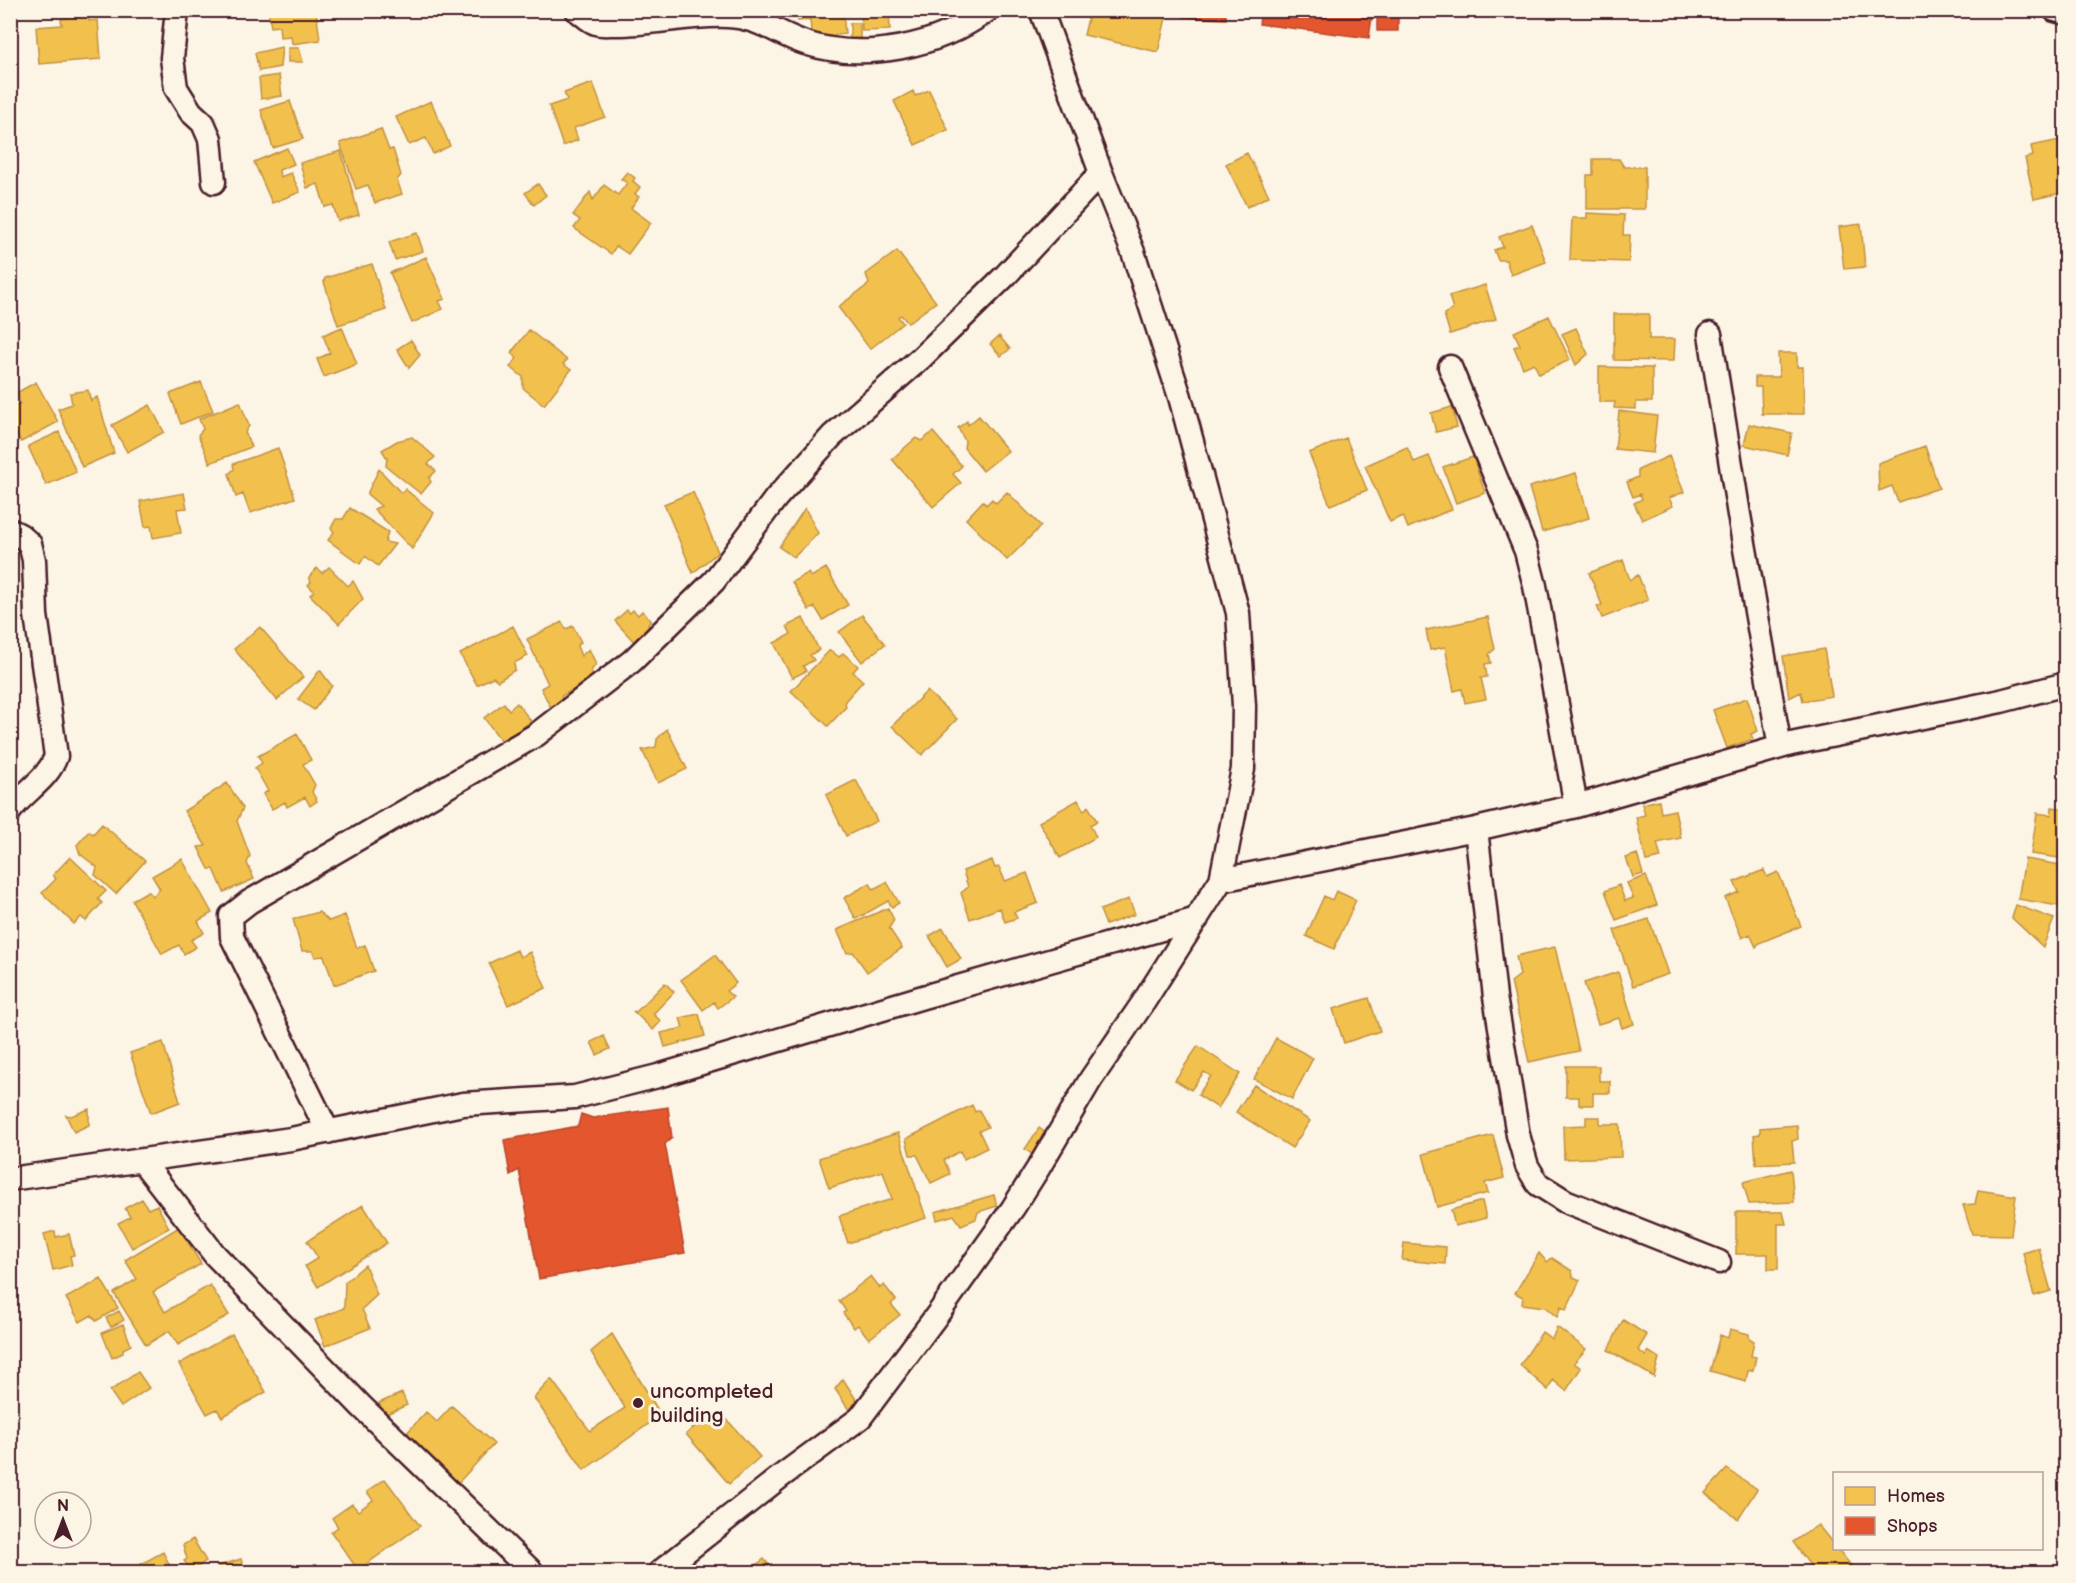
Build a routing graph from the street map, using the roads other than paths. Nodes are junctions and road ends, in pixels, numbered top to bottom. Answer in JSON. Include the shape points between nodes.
{"nodes":[{"id":1,"x":177,"y":10,"type":"edge"},
{"id":2,"x":577,"y":10,"type":"edge"},
{"id":3,"x":988,"y":10,"type":"edge"},
{"id":4,"x":1041,"y":10,"type":"edge"},
{"id":5,"x":2055,"y":10,"type":"edge"},
{"id":6,"x":2066,"y":13,"type":"edge"},
{"id":7,"x":1101,"y":173,"type":"junction"},
{"id":8,"x":214,"y":182,"type":"dead end"},
{"id":9,"x":1710,"y":334,"type":"dead end"},
{"id":10,"x":1450,"y":367,"type":"dead end"},
{"id":11,"x":10,"y":530,"type":"edge"},
{"id":12,"x":2066,"y":684,"type":"edge"},
{"id":13,"x":1780,"y":747,"type":"junction"},
{"id":14,"x":1576,"y":806,"type":"junction"},
{"id":15,"x":10,"y":812,"type":"edge"},
{"id":16,"x":1476,"y":829,"type":"junction"},
{"id":17,"x":1221,"y":880,"type":"junction"},
{"id":18,"x":1197,"y":919,"type":"junction"},
{"id":19,"x":328,"y":1132,"type":"junction"},
{"id":20,"x":142,"y":1161,"type":"junction"},
{"id":21,"x":10,"y":1179,"type":"edge"},
{"id":22,"x":1719,"y":1262,"type":"dead end"},
{"id":23,"x":532,"y":1572,"type":"edge"},
{"id":24,"x":660,"y":1572,"type":"edge"}],
"edges":[{"from":1,"to":8,"type":"street","via":[[172,58],[176,88],[203,123],[210,139]]},
{"from":2,"to":3,"type":"street","via":[[597,24],[729,16],[765,24],[804,43],[846,51],[885,50],[934,39]]},
{"from":4,"to":7,"type":"street"},
{"from":5,"to":6,"type":"street"},
{"from":7,"to":17,"type":"street","via":[[1133,252],[1180,398],[1238,613],[1244,706],[1243,769]]},
{"from":7,"to":19,"type":"street","via":[[997,284],[832,436],[776,498],[714,581],[632,661],[536,735],[231,916],[232,937]]},
{"from":9,"to":13,"type":"street"},
{"from":10,"to":14,"type":"street","via":[[1526,551]]},
{"from":11,"to":15,"type":"street","via":[[30,544],[34,560],[36,615],[56,756],[45,776]]},
{"from":12,"to":13,"type":"street"},
{"from":13,"to":14,"type":"street"},
{"from":14,"to":16,"type":"street"},
{"from":16,"to":17,"type":"street"},
{"from":16,"to":22,"type":"street","via":[[1499,1027],[1527,1166],[1538,1184],[1565,1201]]},
{"from":17,"to":18,"type":"street"},
{"from":18,"to":19,"type":"street","via":[[576,1098],[463,1104]]},
{"from":18,"to":24,"type":"street","via":[[1091,1079],[1012,1208],[860,1418]]},
{"from":19,"to":20,"type":"street"},
{"from":20,"to":21,"type":"street"},
{"from":20,"to":23,"type":"street","via":[[215,1256],[361,1406]]}]}
